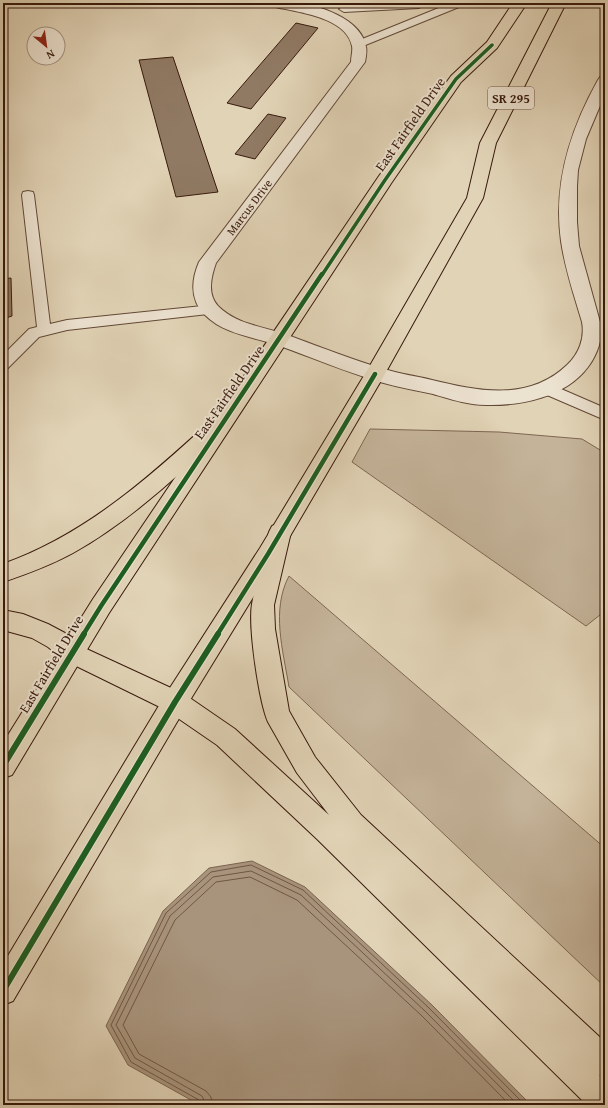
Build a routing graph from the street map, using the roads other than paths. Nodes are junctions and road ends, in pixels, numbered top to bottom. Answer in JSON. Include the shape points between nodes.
{"nodes":[{"id":1,"x":276,"y":3,"type":"edge"},
{"id":2,"x":456,"y":3,"type":"edge"},
{"id":3,"x":520,"y":3,"type":"edge"},
{"id":4,"x":559,"y":3,"type":"edge"},
{"id":5,"x":419,"y":4,"type":"edge"},
{"id":6,"x":343,"y":11,"type":"edge"},
{"id":7,"x":424,"y":18,"type":"junction"},
{"id":8,"x":359,"y":44,"type":"junction"},
{"id":9,"x":605,"y":80,"type":"edge"},
{"id":10,"x":28,"y":195,"type":"dead end"},
{"id":11,"x":212,"y":310,"type":"junction"},
{"id":12,"x":44,"y":330,"type":"junction"},
{"id":13,"x":281,"y":339,"type":"junction"},
{"id":14,"x":3,"y":364,"type":"edge"},
{"id":15,"x":375,"y":374,"type":"junction"},
{"id":16,"x":545,"y":388,"type":"junction"},
{"id":17,"x":605,"y":414,"type":"edge"},
{"id":18,"x":223,"y":421,"type":"junction"},
{"id":19,"x":280,"y":532,"type":"junction"},
{"id":20,"x":3,"y":573,"type":"edge"},
{"id":21,"x":3,"y":620,"type":"edge"},
{"id":22,"x":72,"y":653,"type":"junction"},
{"id":23,"x":175,"y":702,"type":"junction"},
{"id":24,"x":3,"y":766,"type":"edge"},
{"id":25,"x":3,"y":991,"type":"edge"},
{"id":26,"x":605,"y":1062,"type":"edge"},
{"id":27,"x":605,"y":1101,"type":"edge"}],
"edges":[{"from":1,"to":6,"type":"street","via":[[320,13]]},
{"from":2,"to":7,"type":"lane"},
{"from":3,"to":13,"type":"main road","name":"East Fairfield Drive","via":[[492,45],[452,86],[385,180]]},
{"from":4,"to":15,"type":"main road","number":"SR 295","via":[[488,143],[475,198]]},
{"from":5,"to":6,"type":"lane"},
{"from":5,"to":7,"type":"lane"},
{"from":6,"to":8,"type":"street","via":[[346,26],[356,36]]},
{"from":7,"to":8,"type":"lane"},
{"from":8,"to":11,"type":"street","name":"Marcus Drive","via":[[361,53],[358,62],[208,262],[202,274],[201,289],[204,300]]},
{"from":9,"to":16,"type":"street","via":[[580,132],[570,164],[568,197],[571,249],[592,326],[590,342],[588,352],[576,368],[563,379]]},
{"from":10,"to":12,"type":"lane"},
{"from":11,"to":12,"type":"lane","via":[[66,325]]},
{"from":11,"to":13,"type":"street","name":"Marcus Drive","via":[[225,321],[244,329]]},
{"from":12,"to":14,"type":"lane","via":[[34,333]]},
{"from":13,"to":15,"type":"street","name":"Marcus Drive"},
{"from":13,"to":18,"type":"main road","name":"East Fairfield Drive"},
{"from":15,"to":16,"type":"street","via":[[487,398],[520,396]]},
{"from":15,"to":19,"type":"main road","number":"SR 295"},
{"from":16,"to":17,"type":"lane"},
{"from":18,"to":20,"type":"main road","via":[[170,471],[87,534],[57,551]]},
{"from":18,"to":22,"type":"main road","name":"East Fairfield Drive"},
{"from":19,"to":23,"type":"main road","number":"SR 295"},
{"from":19,"to":26,"type":"main road","via":[[263,605],[263,629],[277,714],[306,765],[352,824]]},
{"from":21,"to":22,"type":"main road","via":[[44,632]]},
{"from":22,"to":23,"type":"main road"},
{"from":22,"to":24,"type":"main road","name":"East Fairfield Drive"},
{"from":23,"to":25,"type":"main road","number":"SR 295"},
{"from":23,"to":27,"type":"main road","via":[[226,737],[326,830]]}]}
